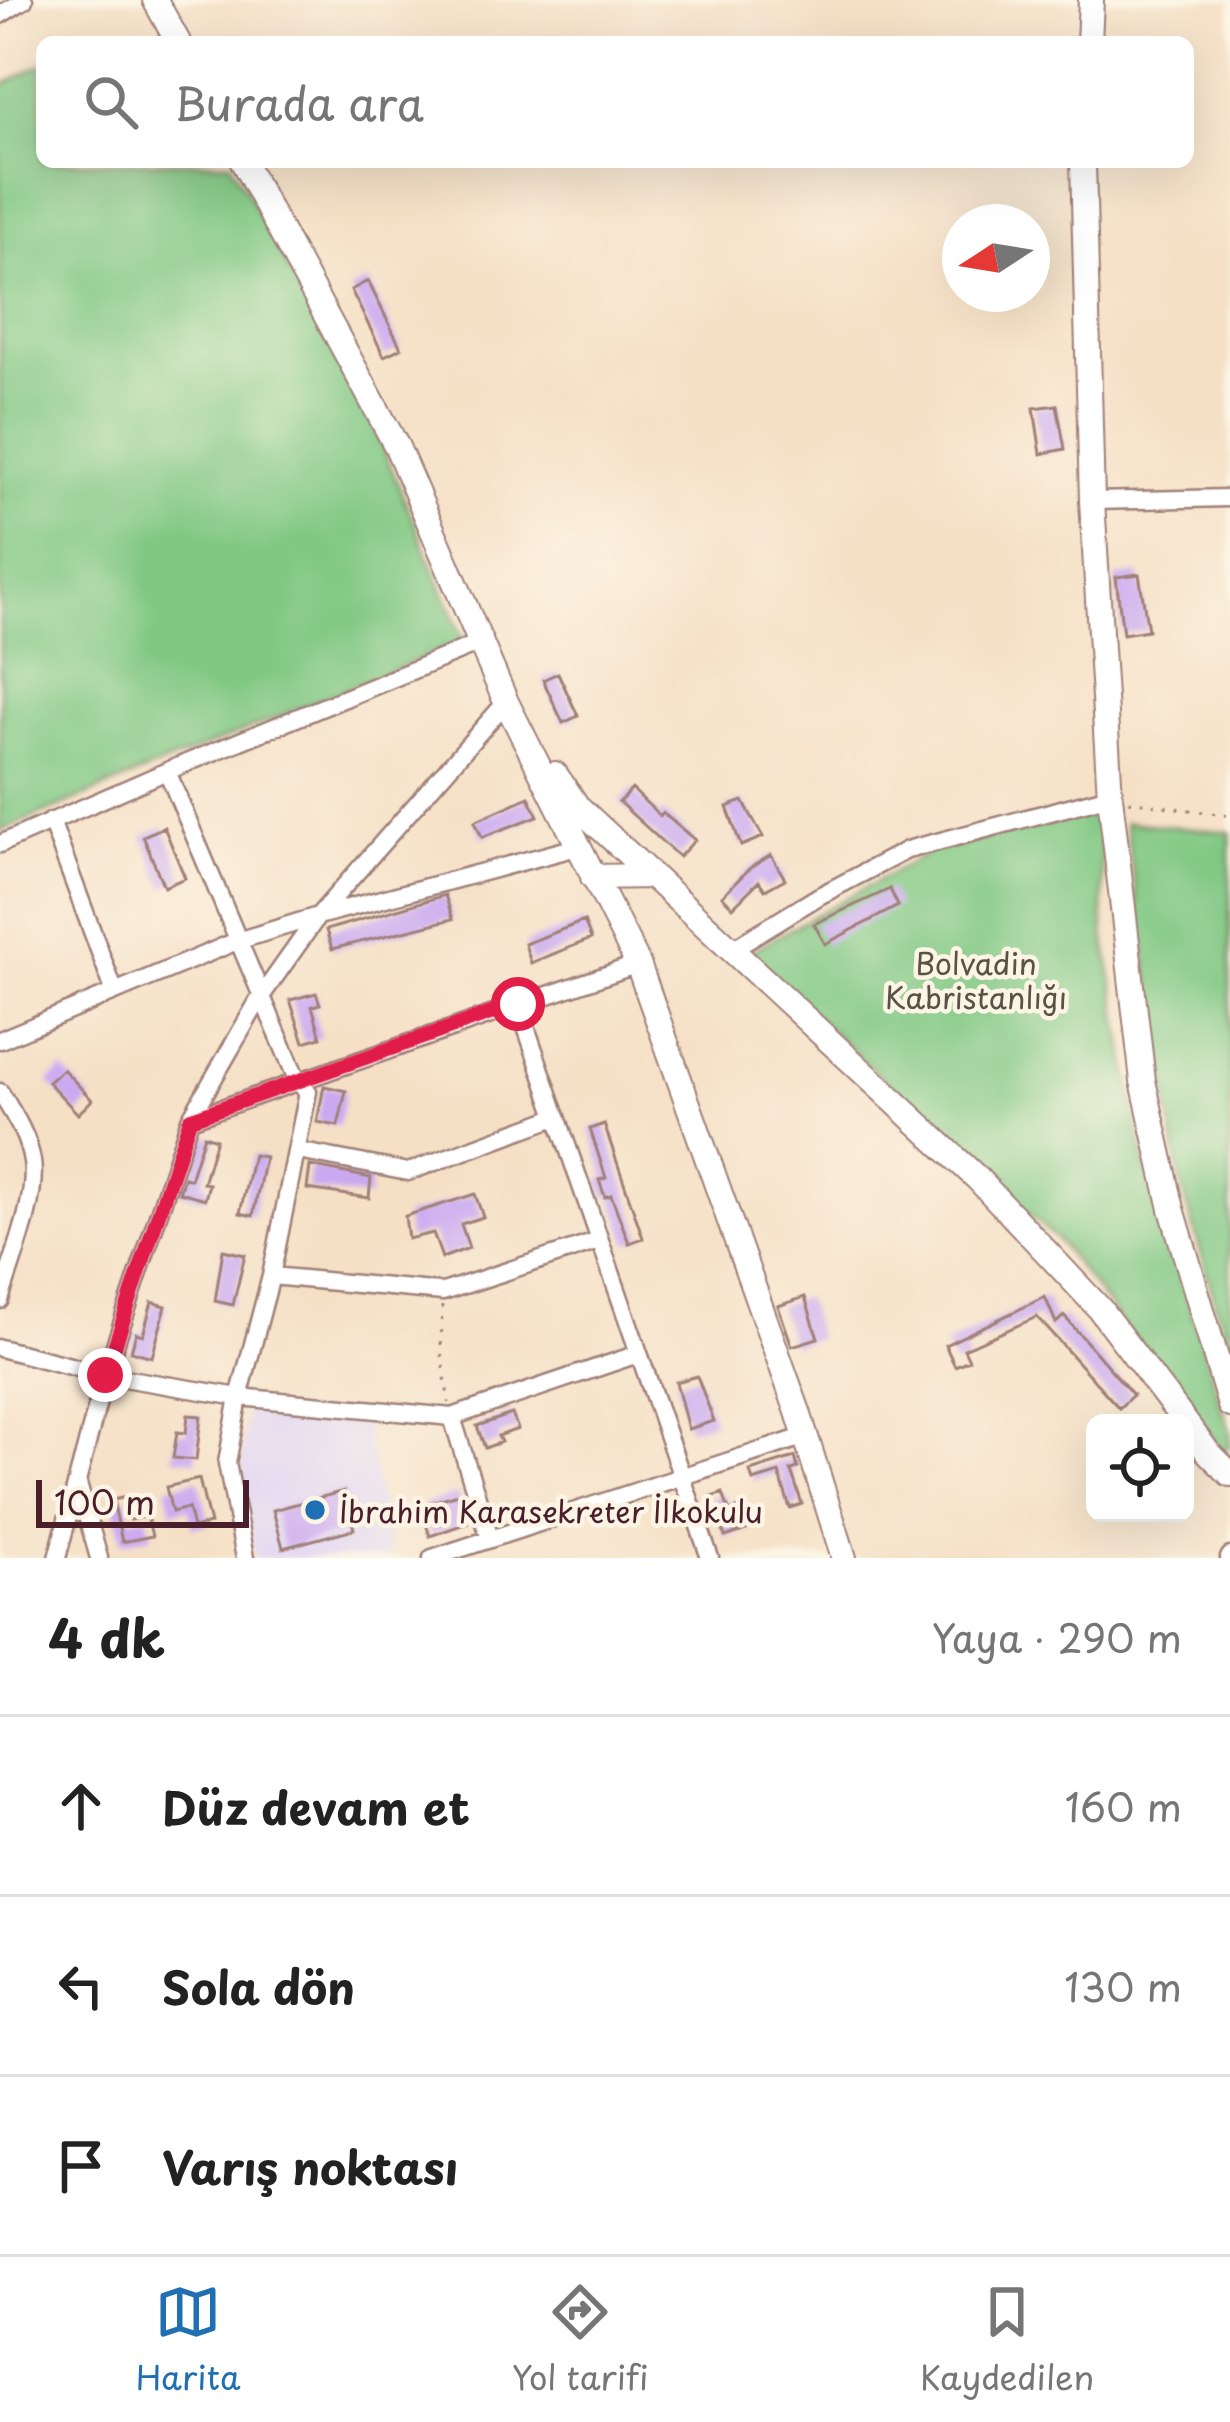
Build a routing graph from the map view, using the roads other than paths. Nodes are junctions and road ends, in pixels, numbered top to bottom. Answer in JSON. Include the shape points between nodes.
{"nodes":[{"id":1,"x":24,"y":0,"type":"edge"},
{"id":2,"x":155,"y":0,"type":"edge"},
{"id":3,"x":1091,"y":0,"type":"edge"},
{"id":4,"x":0,"y":15,"type":"edge"},
{"id":5,"x":175,"y":36,"type":"edge"},
{"id":6,"x":1089,"y":36,"type":"edge"},
{"id":7,"x":246,"y":168,"type":"edge"},
{"id":8,"x":1083,"y":168,"type":"edge"},
{"id":9,"x":1230,"y":498,"type":"edge"},
{"id":10,"x":1092,"y":501,"type":"junction"},
{"id":11,"x":479,"y":643,"type":"junction"},
{"id":12,"x":506,"y":702,"type":"junction"},
{"id":13,"x":166,"y":771,"type":"junction"},
{"id":14,"x":1110,"y":796,"type":"junction"},
{"id":15,"x":51,"y":821,"type":"junction"},
{"id":16,"x":0,"y":844,"type":"edge"},
{"id":17,"x":577,"y":847,"type":"junction"},
{"id":18,"x":650,"y":876,"type":"junction"},
{"id":19,"x":592,"y":877,"type":"junction"},
{"id":20,"x":318,"y":916,"type":"junction"},
{"id":21,"x":237,"y":941,"type":"junction"},
{"id":22,"x":729,"y":951,"type":"junction"},
{"id":23,"x":638,"y":964,"type":"junction"},
{"id":24,"x":114,"y":990,"type":"junction"},
{"id":25,"x":260,"y":998,"type":"junction"},
{"id":26,"x":518,"y":1004,"type":"junction"},
{"id":27,"x":0,"y":1040,"type":"edge"},
{"id":28,"x":298,"y":1082,"type":"junction"},
{"id":29,"x":0,"y":1092,"type":"edge"},
{"id":30,"x":556,"y":1117,"type":"junction"},
{"id":31,"x":190,"y":1119,"type":"junction"},
{"id":32,"x":298,"y":1151,"type":"junction"},
{"id":33,"x":599,"y":1241,"type":"junction"},
{"id":34,"x":271,"y":1276,"type":"junction"},
{"id":35,"x":0,"y":1300,"type":"edge"},
{"id":36,"x":0,"y":1348,"type":"edge"},
{"id":37,"x":638,"y":1354,"type":"junction"},
{"id":38,"x":105,"y":1375,"type":"junction"},
{"id":39,"x":239,"y":1396,"type":"junction"},
{"id":40,"x":1230,"y":1405,"type":"edge"},
{"id":41,"x":452,"y":1417,"type":"junction"},
{"id":42,"x":806,"y":1436,"type":"junction"},
{"id":43,"x":1230,"y":1474,"type":"edge"},
{"id":44,"x":681,"y":1475,"type":"junction"},
{"id":45,"x":77,"y":1480,"type":"junction"},
{"id":46,"x":490,"y":1540,"type":"junction"},
{"id":47,"x":57,"y":1558,"type":"edge"},
{"id":48,"x":99,"y":1558,"type":"edge"},
{"id":49,"x":245,"y":1558,"type":"edge"},
{"id":50,"x":432,"y":1558,"type":"edge"},
{"id":51,"x":710,"y":1558,"type":"edge"},
{"id":52,"x":844,"y":1558,"type":"edge"}],
"edges":[{"from":1,"to":4,"type":"street"},
{"from":2,"to":5,"type":"street"},
{"from":3,"to":6,"type":"street"},
{"from":7,"to":11,"type":"street","via":[[397,447]]},
{"from":8,"to":10,"type":"street"},
{"from":9,"to":10,"type":"street"},
{"from":10,"to":14,"type":"street"},
{"from":11,"to":12,"type":"street"},
{"from":11,"to":13,"type":"street"},
{"from":12,"to":17,"type":"street"},
{"from":12,"to":18,"type":"street","via":[[577,806]]},
{"from":12,"to":20,"type":"street"},
{"from":13,"to":15,"type":"street"},
{"from":13,"to":21,"type":"street"},
{"from":14,"to":22,"type":"street","via":[[908,850]]},
{"from":14,"to":40,"type":"street","via":[[1143,1081]]},
{"from":15,"to":16,"type":"street"},
{"from":15,"to":24,"type":"street"},
{"from":17,"to":19,"type":"street"},
{"from":17,"to":20,"type":"street"},
{"from":18,"to":19,"type":"street"},
{"from":18,"to":22,"type":"street"},
{"from":19,"to":23,"type":"street"},
{"from":20,"to":21,"type":"street"},
{"from":20,"to":25,"type":"street"},
{"from":21,"to":24,"type":"street"},
{"from":21,"to":25,"type":"street"},
{"from":22,"to":43,"type":"street","via":[[978,1179],[1099,1308]]},
{"from":23,"to":26,"type":"street"},
{"from":23,"to":42,"type":"street"},
{"from":24,"to":27,"type":"street"},
{"from":25,"to":28,"type":"street"},
{"from":25,"to":31,"type":"street"},
{"from":26,"to":28,"type":"street"},
{"from":26,"to":30,"type":"street"},
{"from":28,"to":31,"type":"street"},
{"from":28,"to":32,"type":"street","via":[[308,1092]]},
{"from":29,"to":35,"type":"street","via":[[32,1162]]},
{"from":30,"to":32,"type":"street","via":[[408,1172]]},
{"from":30,"to":33,"type":"street"},
{"from":31,"to":38,"type":"street"},
{"from":32,"to":34,"type":"street"},
{"from":33,"to":34,"type":"street","via":[[443,1292]]},
{"from":33,"to":37,"type":"street"},
{"from":34,"to":39,"type":"street"},
{"from":36,"to":38,"type":"street"},
{"from":37,"to":41,"type":"street"},
{"from":37,"to":44,"type":"street"},
{"from":38,"to":39,"type":"street"},
{"from":38,"to":45,"type":"street"},
{"from":39,"to":41,"type":"street"},
{"from":39,"to":49,"type":"street","via":[[227,1463]]},
{"from":41,"to":46,"type":"street"},
{"from":42,"to":44,"type":"street"},
{"from":42,"to":52,"type":"street"},
{"from":44,"to":46,"type":"street"},
{"from":44,"to":51,"type":"street"},
{"from":45,"to":47,"type":"street"},
{"from":45,"to":48,"type":"street"},
{"from":46,"to":50,"type":"street"}]}
